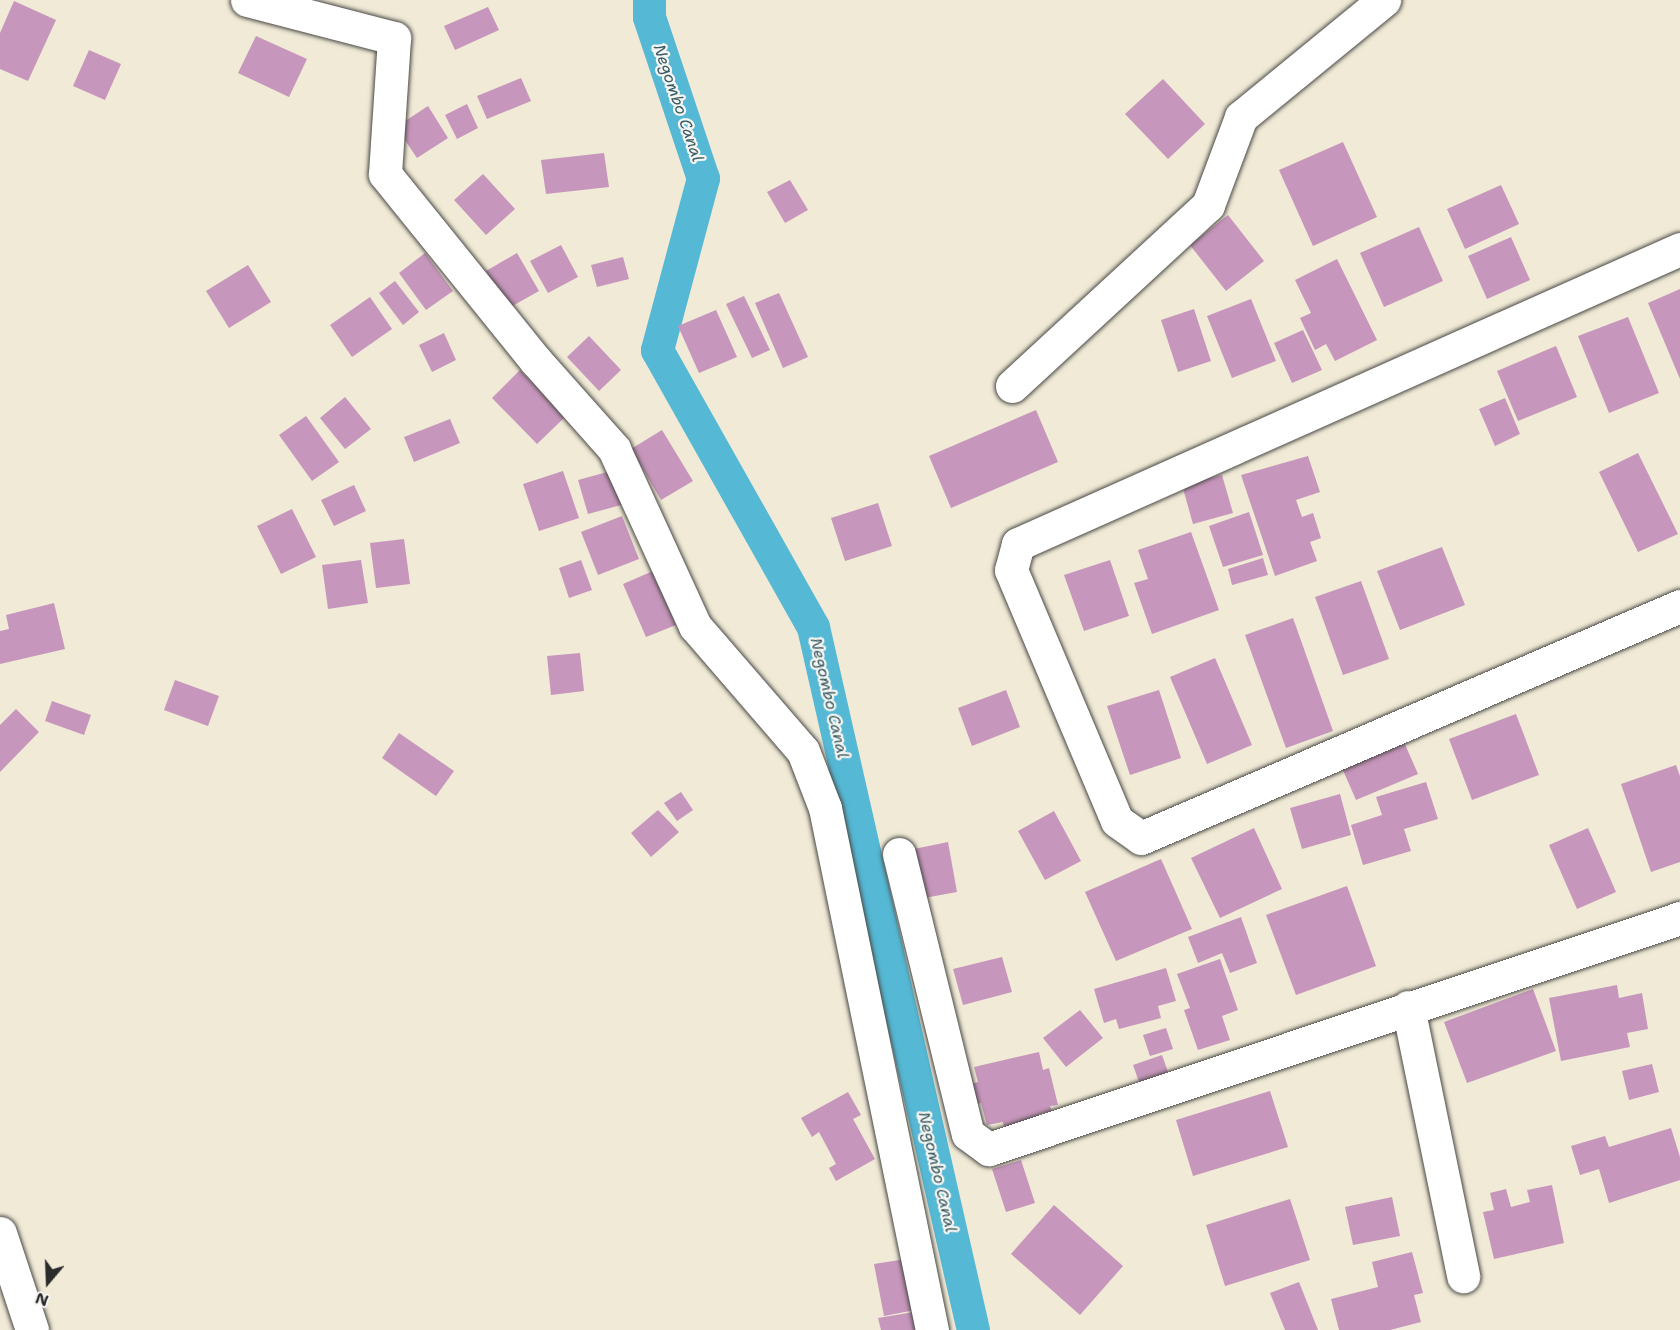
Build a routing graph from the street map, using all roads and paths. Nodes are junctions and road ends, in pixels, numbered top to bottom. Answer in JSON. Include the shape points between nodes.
{"nodes":[{"id":1,"x":247,"y":0,"type":"edge"},
{"id":2,"x":1384,"y":0,"type":"edge"},
{"id":3,"x":1680,"y":249,"type":"edge"},
{"id":4,"x":1012,"y":386,"type":"dead end"},
{"id":5,"x":1680,"y":606,"type":"edge"},
{"id":6,"x":899,"y":854,"type":"dead end"},
{"id":7,"x":1680,"y":918,"type":"edge"},
{"id":8,"x":1408,"y":1007,"type":"junction"},
{"id":9,"x":0,"y":1233,"type":"edge"},
{"id":10,"x":1463,"y":1276,"type":"dead end"},
{"id":11,"x":32,"y":1330,"type":"edge"},
{"id":12,"x":932,"y":1330,"type":"edge"}],
"edges":[{"from":1,"to":12,"type":"street","via":[[394,38],[386,174],[536,361],[614,449],[695,626],[803,751],[825,808]]},
{"from":2,"to":4,"type":"street","via":[[1241,117],[1208,205]]},
{"from":3,"to":5,"type":"street","via":[[1018,544],[1011,570],[1117,821],[1141,838]]},
{"from":6,"to":8,"type":"street","via":[[968,1134],[989,1149]]},
{"from":7,"to":8,"type":"street"},
{"from":8,"to":10,"type":"street"},
{"from":9,"to":11,"type":"street"}]}
